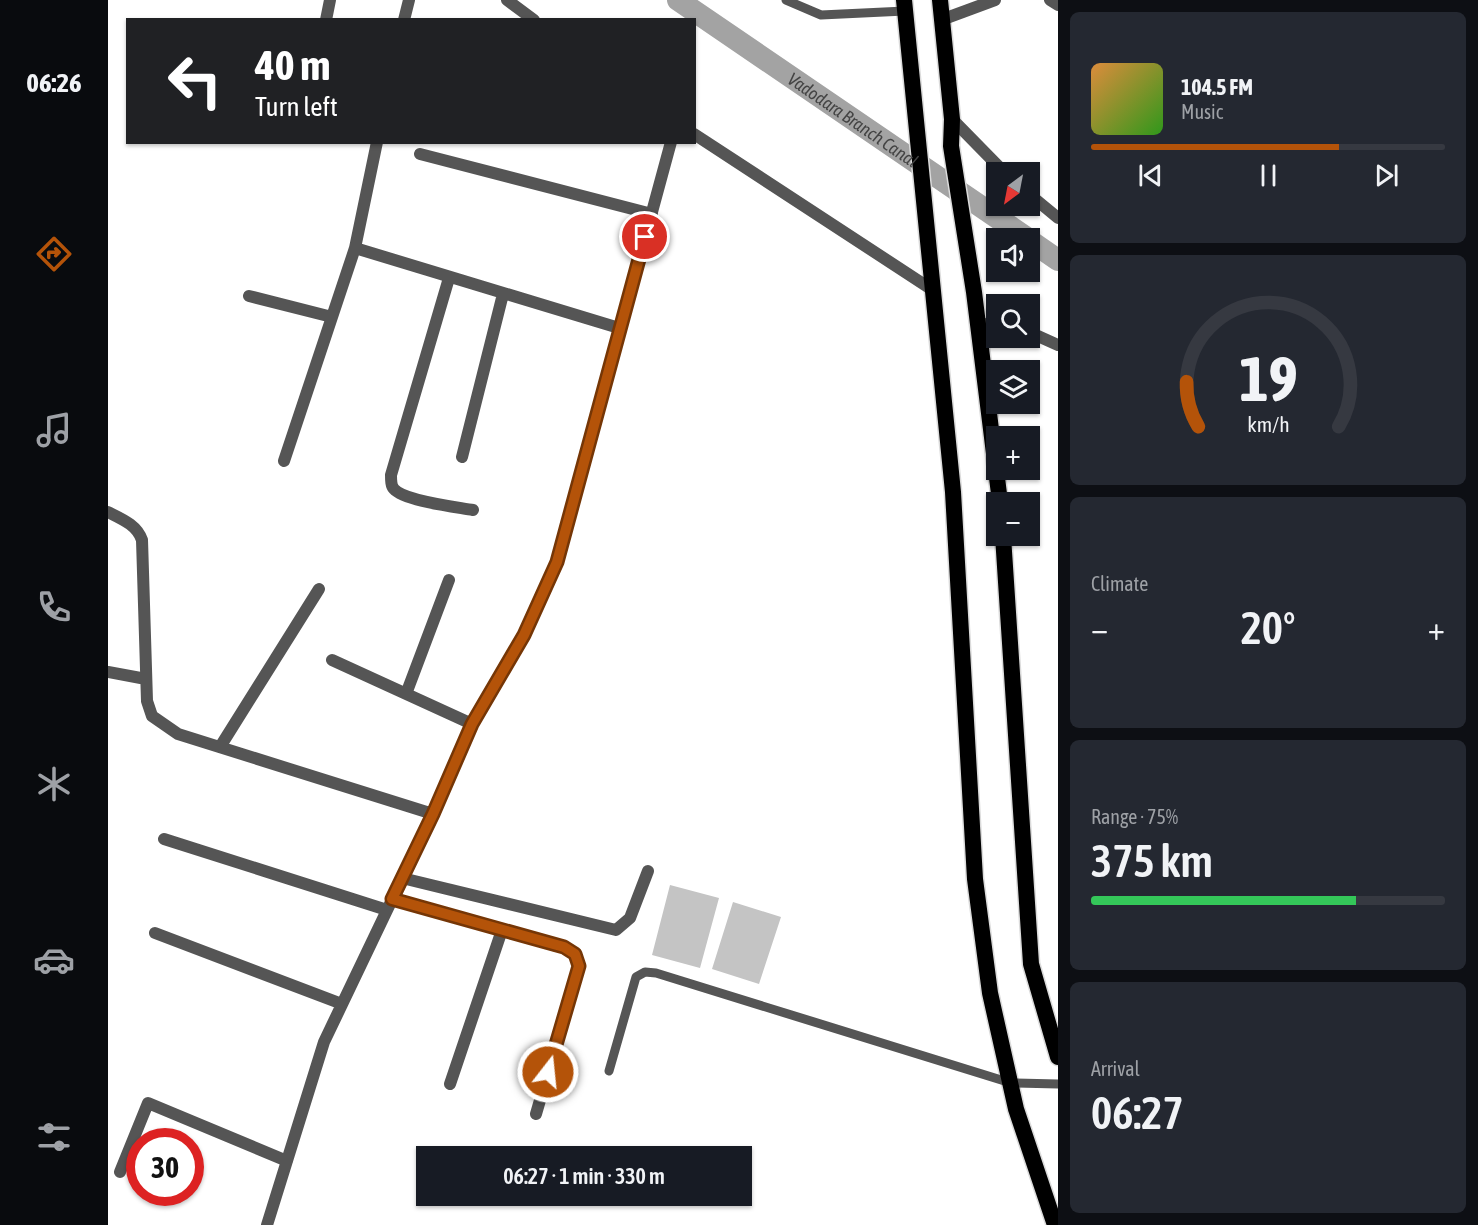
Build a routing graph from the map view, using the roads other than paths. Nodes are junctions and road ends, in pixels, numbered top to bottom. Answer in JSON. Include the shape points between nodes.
{"nodes":[{"id":1,"x":330,"y":0,"type":"edge"},
{"id":2,"x":409,"y":0,"type":"edge"},
{"id":3,"x":507,"y":0,"type":"edge"},
{"id":4,"x":786,"y":0,"type":"edge"},
{"id":5,"x":940,"y":0,"type":"edge"},
{"id":6,"x":995,"y":0,"type":"edge"},
{"id":7,"x":1050,"y":0,"type":"edge"},
{"id":8,"x":904,"y":5,"type":"edge"},
{"id":9,"x":1058,"y":5,"type":"edge"},
{"id":10,"x":326,"y":18,"type":"edge"},
{"id":11,"x":404,"y":18,"type":"edge"},
{"id":12,"x":531,"y":18,"type":"edge"},
{"id":13,"x":941,"y":20,"type":"junction"},
{"id":14,"x":952,"y":119,"type":"junction"},
{"id":15,"x":696,"y":135,"type":"edge"},
{"id":16,"x":377,"y":144,"type":"edge"},
{"id":17,"x":670,"y":144,"type":"edge"},
{"id":18,"x":420,"y":153,"type":"dead end"},
{"id":19,"x":994,"y":162,"type":"edge"},
{"id":20,"x":1040,"y":204,"type":"edge"},
{"id":21,"x":652,"y":214,"type":"junction"},
{"id":22,"x":1058,"y":218,"type":"edge"},
{"id":23,"x":354,"y":248,"type":"junction"},
{"id":24,"x":449,"y":278,"type":"junction"},
{"id":25,"x":931,"y":289,"type":"junction"},
{"id":26,"x":503,"y":294,"type":"junction"},
{"id":27,"x":249,"y":296,"type":"dead end"},
{"id":28,"x":332,"y":317,"type":"junction"},
{"id":29,"x":978,"y":322,"type":"junction"},
{"id":30,"x":986,"y":324,"type":"edge"},
{"id":31,"x":619,"y":328,"type":"junction"},
{"id":32,"x":1040,"y":337,"type":"edge"},
{"id":33,"x":1058,"y":345,"type":"edge"},
{"id":34,"x":462,"y":457,"type":"dead end"},
{"id":35,"x":284,"y":461,"type":"dead end"},
{"id":36,"x":999,"y":492,"type":"edge"},
{"id":37,"x":473,"y":510,"type":"dead end"},
{"id":38,"x":108,"y":512,"type":"edge"},
{"id":39,"x":1004,"y":546,"type":"edge"},
{"id":40,"x":449,"y":580,"type":"dead end"},
{"id":41,"x":319,"y":589,"type":"dead end"},
{"id":42,"x":332,"y":660,"type":"dead end"},
{"id":43,"x":108,"y":672,"type":"edge"},
{"id":44,"x":146,"y":679,"type":"junction"},
{"id":45,"x":406,"y":694,"type":"junction"},
{"id":46,"x":472,"y":724,"type":"junction"},
{"id":47,"x":220,"y":747,"type":"junction"},
{"id":48,"x":433,"y":814,"type":"junction"},
{"id":49,"x":164,"y":839,"type":"dead end"},
{"id":50,"x":648,"y":871,"type":"dead end"},
{"id":51,"x":402,"y":879,"type":"junction"},
{"id":52,"x":389,"y":904,"type":"junction"},
{"id":53,"x":502,"y":930,"type":"junction"},
{"id":54,"x":155,"y":933,"type":"dead end"},
{"id":55,"x":342,"y":1004,"type":"junction"},
{"id":56,"x":1058,"y":1057,"type":"edge"},
{"id":57,"x":609,"y":1071,"type":"dead end"},
{"id":58,"x":1011,"y":1083,"type":"junction"},
{"id":59,"x":450,"y":1084,"type":"dead end"},
{"id":60,"x":1058,"y":1084,"type":"edge"},
{"id":61,"x":536,"y":1114,"type":"dead end"},
{"id":62,"x":287,"y":1161,"type":"junction"},
{"id":63,"x":120,"y":1172,"type":"dead end"},
{"id":64,"x":267,"y":1225,"type":"edge"},
{"id":65,"x":1055,"y":1225,"type":"edge"}],
"edges":[{"from":1,"to":10,"type":"street"},
{"from":2,"to":11,"type":"street"},
{"from":3,"to":12,"type":"street"},
{"from":4,"to":8,"type":"lane","via":[[821,15]]},
{"from":5,"to":13,"type":"highway"},
{"from":6,"to":13,"type":"street"},
{"from":7,"to":9,"type":"street"},
{"from":8,"to":25,"type":"highway"},
{"from":13,"to":14,"type":"highway"},
{"from":14,"to":19,"type":"street"},
{"from":14,"to":29,"type":"highway","via":[[951,146]]},
{"from":15,"to":25,"type":"street"},
{"from":16,"to":23,"type":"street"},
{"from":17,"to":21,"type":"street"},
{"from":18,"to":21,"type":"street"},
{"from":20,"to":22,"type":"street"},
{"from":21,"to":31,"type":"street"},
{"from":23,"to":24,"type":"street"},
{"from":23,"to":28,"type":"street"},
{"from":24,"to":26,"type":"street"},
{"from":24,"to":37,"type":"street","via":[[391,475],[394,490],[406,496]]},
{"from":25,"to":58,"type":"highway","via":[[953,492],[975,879],[990,993]]},
{"from":26,"to":31,"type":"street"},
{"from":26,"to":34,"type":"street"},
{"from":27,"to":28,"type":"street"},
{"from":28,"to":35,"type":"street"},
{"from":29,"to":30,"type":"street"},
{"from":29,"to":36,"type":"highway"},
{"from":31,"to":46,"type":"street","via":[[557,562],[524,635]]},
{"from":32,"to":33,"type":"street"},
{"from":38,"to":44,"type":"street","via":[[132,525],[142,540]]},
{"from":39,"to":56,"type":"highway","via":[[1031,964]]},
{"from":40,"to":45,"type":"street"},
{"from":41,"to":47,"type":"street"},
{"from":42,"to":45,"type":"street"},
{"from":43,"to":44,"type":"street"},
{"from":44,"to":47,"type":"street","via":[[152,716],[178,734]]},
{"from":45,"to":46,"type":"street"},
{"from":46,"to":48,"type":"street"},
{"from":47,"to":48,"type":"street"},
{"from":48,"to":51,"type":"street"},
{"from":49,"to":52,"type":"street"},
{"from":50,"to":51,"type":"street","via":[[630,918],[616,930]]},
{"from":51,"to":52,"type":"street"},
{"from":52,"to":53,"type":"street"},
{"from":52,"to":55,"type":"street"},
{"from":53,"to":59,"type":"street"},
{"from":53,"to":61,"type":"street","via":[[564,947],[575,954],[579,966]]},
{"from":54,"to":55,"type":"street"},
{"from":55,"to":62,"type":"street","via":[[324,1042]]},
{"from":57,"to":58,"type":"lane","via":[[636,977],[645,972]]},
{"from":58,"to":60,"type":"lane"},
{"from":58,"to":65,"type":"highway"},
{"from":62,"to":63,"type":"street","via":[[148,1103]]},
{"from":62,"to":64,"type":"street"}]}
